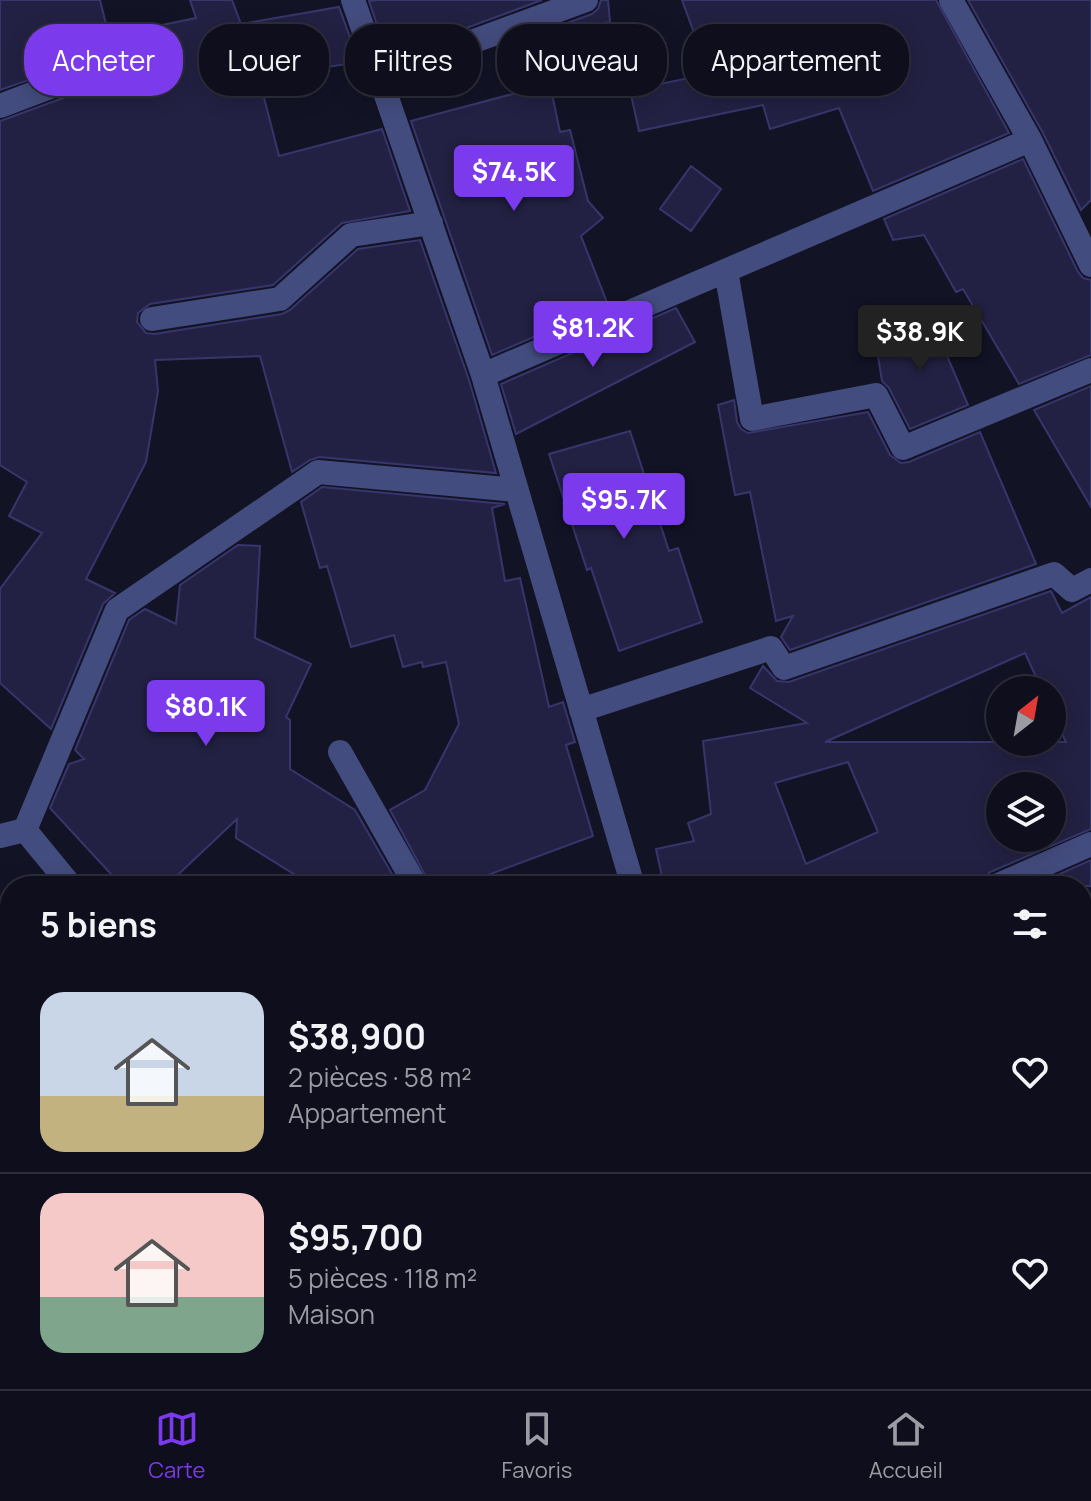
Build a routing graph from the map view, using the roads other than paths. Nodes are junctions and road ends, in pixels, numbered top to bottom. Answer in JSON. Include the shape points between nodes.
{"nodes":[{"id":1,"x":353,"y":0,"type":"edge"},
{"id":2,"x":586,"y":0,"type":"edge"},
{"id":3,"x":951,"y":0,"type":"edge"},
{"id":4,"x":361,"y":24,"type":"edge"},
{"id":5,"x":481,"y":39,"type":"edge"},
{"id":6,"x":26,"y":96,"type":"edge"},
{"id":7,"x":386,"y":96,"type":"edge"},
{"id":8,"x":0,"y":106,"type":"edge"},
{"id":9,"x":1030,"y":140,"type":"junction"},
{"id":10,"x":431,"y":223,"type":"junction"},
{"id":11,"x":1088,"y":250,"type":"edge"},
{"id":12,"x":726,"y":271,"type":"junction"},
{"id":13,"x":152,"y":319,"type":"dead end"},
{"id":14,"x":1091,"y":370,"type":"edge"},
{"id":15,"x":483,"y":375,"type":"junction"},
{"id":16,"x":517,"y":490,"type":"junction"},
{"id":17,"x":1091,"y":580,"type":"edge"},
{"id":18,"x":581,"y":710,"type":"junction"},
{"id":19,"x":340,"y":752,"type":"dead end"},
{"id":20,"x":25,"y":830,"type":"junction"},
{"id":21,"x":0,"y":836,"type":"edge"},
{"id":22,"x":1091,"y":844,"type":"edge"},
{"id":23,"x":63,"y":876,"type":"edge"},
{"id":24,"x":410,"y":876,"type":"edge"},
{"id":25,"x":630,"y":876,"type":"edge"},
{"id":26,"x":1019,"y":876,"type":"edge"}],
"edges":[{"from":1,"to":4,"type":"street"},
{"from":2,"to":5,"type":"street"},
{"from":3,"to":9,"type":"street"},
{"from":6,"to":8,"type":"street"},
{"from":7,"to":10,"type":"street"},
{"from":9,"to":11,"type":"street"},
{"from":9,"to":12,"type":"street"},
{"from":10,"to":13,"type":"street","via":[[351,235],[280,299]]},
{"from":10,"to":15,"type":"street"},
{"from":12,"to":14,"type":"street","via":[[752,419],[876,395],[903,448]]},
{"from":12,"to":15,"type":"street"},
{"from":15,"to":16,"type":"street"},
{"from":16,"to":18,"type":"street"},
{"from":16,"to":20,"type":"street","via":[[318,472],[117,610]]},
{"from":17,"to":18,"type":"street","via":[[1072,590],[1054,574],[784,668],[771,648]]},
{"from":18,"to":25,"type":"street"},
{"from":19,"to":24,"type":"street"},
{"from":20,"to":21,"type":"street"},
{"from":20,"to":23,"type":"street"},
{"from":22,"to":26,"type":"street"}]}
